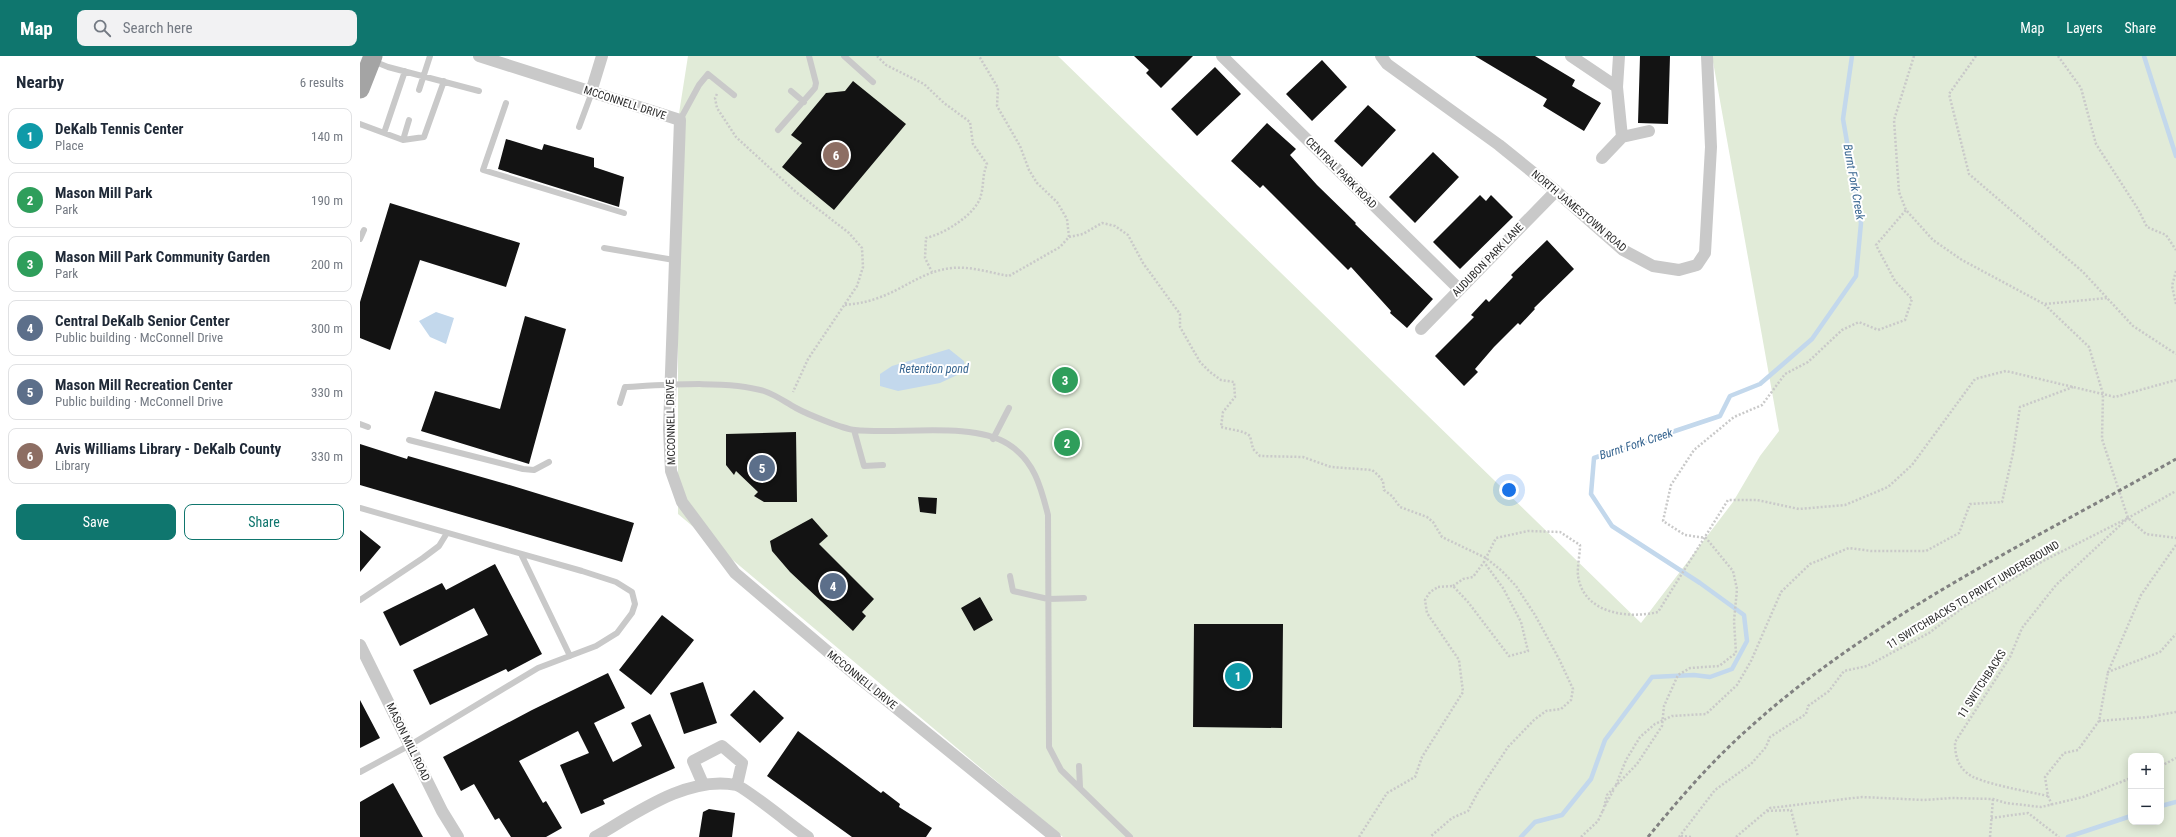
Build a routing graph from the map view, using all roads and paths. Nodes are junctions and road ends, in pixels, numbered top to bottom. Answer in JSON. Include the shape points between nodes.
{"nodes":[{"id":1,"x":430,"y":56,"type":"edge"},
{"id":2,"x":479,"y":56,"type":"edge"},
{"id":3,"x":602,"y":56,"type":"edge"},
{"id":4,"x":809,"y":56,"type":"edge"},
{"id":5,"x":844,"y":56,"type":"edge"},
{"id":6,"x":877,"y":56,"type":"edge"},
{"id":7,"x":979,"y":56,"type":"edge"},
{"id":8,"x":1222,"y":56,"type":"edge"},
{"id":9,"x":1381,"y":56,"type":"edge"},
{"id":10,"x":1571,"y":56,"type":"edge"},
{"id":11,"x":1619,"y":56,"type":"edge"},
{"id":12,"x":1707,"y":56,"type":"edge"},
{"id":13,"x":1914,"y":56,"type":"edge"},
{"id":14,"x":1976,"y":56,"type":"edge"},
{"id":15,"x":2058,"y":56,"type":"edge"},
{"id":16,"x":373,"y":58,"type":"edge"},
{"id":17,"x":405,"y":71,"type":"junction"},
{"id":18,"x":422,"y":76,"type":"junction"},
{"id":19,"x":444,"y":81,"type":"junction"},
{"id":20,"x":872,"y":82,"type":"dead end"},
{"id":21,"x":720,"y":84,"type":"junction"},
{"id":22,"x":1617,"y":87,"type":"junction"},
{"id":23,"x":360,"y":89,"type":"edge"},
{"id":24,"x":419,"y":90,"type":"dead end"},
{"id":25,"x":791,"y":91,"type":"dead end"},
{"id":26,"x":480,"y":92,"type":"dead end"},
{"id":27,"x":591,"y":92,"type":"junction"},
{"id":28,"x":734,"y":95,"type":"dead end"},
{"id":29,"x":804,"y":102,"type":"junction"},
{"id":30,"x":506,"y":103,"type":"dead end"},
{"id":31,"x":409,"y":120,"type":"dead end"},
{"id":32,"x":680,"y":120,"type":"junction"},
{"id":33,"x":360,"y":124,"type":"edge"},
{"id":34,"x":579,"y":127,"type":"dead end"},
{"id":35,"x":778,"y":130,"type":"dead end"},
{"id":36,"x":1649,"y":131,"type":"dead end"},
{"id":37,"x":384,"y":132,"type":"junction"},
{"id":38,"x":1622,"y":137,"type":"junction"},
{"id":39,"x":403,"y":140,"type":"junction"},
{"id":40,"x":1602,"y":158,"type":"dead end"},
{"id":41,"x":1556,"y":191,"type":"junction"},
{"id":42,"x":1906,"y":210,"type":"junction"},
{"id":43,"x":624,"y":213,"type":"dead end"},
{"id":44,"x":364,"y":230,"type":"dead end"},
{"id":45,"x":1069,"y":237,"type":"junction"},
{"id":46,"x":360,"y":239,"type":"edge"},
{"id":47,"x":604,"y":248,"type":"dead end"},
{"id":48,"x":2176,"y":250,"type":"edge"},
{"id":49,"x":674,"y":260,"type":"junction"},
{"id":50,"x":2176,"y":271,"type":"edge"},
{"id":51,"x":932,"y":272,"type":"junction"},
{"id":52,"x":1460,"y":289,"type":"junction"},
{"id":53,"x":2107,"y":298,"type":"junction"},
{"id":54,"x":2044,"y":304,"type":"junction"},
{"id":55,"x":2176,"y":304,"type":"edge"},
{"id":56,"x":845,"y":305,"type":"junction"},
{"id":57,"x":1421,"y":329,"type":"dead end"},
{"id":58,"x":2176,"y":354,"type":"edge"},
{"id":59,"x":2176,"y":380,"type":"edge"},
{"id":60,"x":670,"y":385,"type":"junction"},
{"id":61,"x":2073,"y":387,"type":"junction"},
{"id":62,"x":793,"y":392,"type":"dead end"},
{"id":63,"x":2103,"y":394,"type":"junction"},
{"id":64,"x":620,"y":403,"type":"dead end"},
{"id":65,"x":1009,"y":408,"type":"dead end"},
{"id":66,"x":360,"y":424,"type":"edge"},
{"id":67,"x":368,"y":427,"type":"dead end"},
{"id":68,"x":854,"y":430,"type":"junction"},
{"id":69,"x":994,"y":439,"type":"junction"},
{"id":70,"x":409,"y":440,"type":"dead end"},
{"id":71,"x":549,"y":462,"type":"dead end"},
{"id":72,"x":883,"y":466,"type":"dead end"},
{"id":73,"x":2176,"y":491,"type":"edge"},
{"id":74,"x":360,"y":508,"type":"edge"},
{"id":75,"x":2128,"y":518,"type":"junction"},
{"id":76,"x":447,"y":533,"type":"junction"},
{"id":77,"x":2176,"y":538,"type":"edge"},
{"id":78,"x":2176,"y":545,"type":"edge"},
{"id":79,"x":520,"y":554,"type":"junction"},
{"id":80,"x":1486,"y":558,"type":"junction"},
{"id":81,"x":1484,"y":562,"type":"junction"},
{"id":82,"x":1010,"y":576,"type":"dead end"},
{"id":83,"x":1453,"y":586,"type":"junction"},
{"id":84,"x":1084,"y":598,"type":"dead end"},
{"id":85,"x":1048,"y":599,"type":"junction"},
{"id":86,"x":360,"y":600,"type":"edge"},
{"id":87,"x":2176,"y":634,"type":"edge"},
{"id":88,"x":360,"y":645,"type":"edge"},
{"id":89,"x":570,"y":656,"type":"junction"},
{"id":90,"x":2108,"y":672,"type":"junction"},
{"id":91,"x":2176,"y":712,"type":"edge"},
{"id":92,"x":1663,"y":721,"type":"junction"},
{"id":93,"x":2099,"y":721,"type":"junction"},
{"id":94,"x":410,"y":745,"type":"junction"},
{"id":95,"x":2176,"y":758,"type":"edge"},
{"id":96,"x":2164,"y":764,"type":"edge"},
{"id":97,"x":1079,"y":766,"type":"dead end"},
{"id":98,"x":360,"y":772,"type":"edge"},
{"id":99,"x":2128,"y":779,"type":"edge"},
{"id":100,"x":703,"y":784,"type":"junction"},
{"id":101,"x":737,"y":785,"type":"junction"},
{"id":102,"x":1616,"y":786,"type":"junction"},
{"id":103,"x":1080,"y":787,"type":"junction"},
{"id":104,"x":2048,"y":796,"type":"junction"},
{"id":105,"x":1993,"y":799,"type":"junction"},
{"id":106,"x":2052,"y":805,"type":"junction"},
{"id":107,"x":1766,"y":811,"type":"junction"},
{"id":108,"x":1992,"y":818,"type":"junction"},
{"id":109,"x":1359,"y":836,"type":"edge"},
{"id":110,"x":1680,"y":836,"type":"edge"},
{"id":111,"x":458,"y":837,"type":"edge"},
{"id":112,"x":595,"y":837,"type":"edge"},
{"id":113,"x":808,"y":837,"type":"edge"},
{"id":114,"x":1055,"y":837,"type":"edge"},
{"id":115,"x":1130,"y":837,"type":"edge"},
{"id":116,"x":1430,"y":837,"type":"edge"},
{"id":117,"x":1579,"y":837,"type":"edge"},
{"id":118,"x":1692,"y":837,"type":"edge"},
{"id":119,"x":1736,"y":837,"type":"edge"},
{"id":120,"x":1798,"y":837,"type":"edge"},
{"id":121,"x":1990,"y":837,"type":"edge"},
{"id":122,"x":2059,"y":837,"type":"edge"}],
"edges":[{"from":1,"to":18,"type":"lane"},
{"from":2,"to":27,"type":"street","name":"MCCONNELL DRIVE"},
{"from":3,"to":27,"type":"street"},
{"from":4,"to":29,"type":"lane","via":[[816,83]]},
{"from":5,"to":20,"type":"lane"},
{"from":6,"to":51,"type":"path","via":[[886,65],[924,84],[970,122],[973,144],[987,164],[982,175],[981,195],[974,208],[945,231],[926,238],[925,258]]},
{"from":7,"to":45,"type":"path","via":[[998,88],[997,106],[1020,146],[1029,170],[1037,183],[1057,202],[1067,219]]},
{"from":8,"to":52,"type":"street","name":"CENTRAL PARK ROAD"},
{"from":9,"to":41,"type":"street","name":"NORTH JAMESTOWN ROAD","via":[[1387,64],[1499,145]]},
{"from":10,"to":22,"type":"street"},
{"from":11,"to":22,"type":"street"},
{"from":12,"to":41,"type":"street","name":"NORTH JAMESTOWN ROAD","via":[[1711,147],[1710,199],[1706,253],[1697,265],[1679,270],[1653,266],[1623,250]]},
{"from":13,"to":42,"type":"path","via":[[1894,120],[1899,192]]},
{"from":14,"to":53,"type":"path","via":[[1949,94],[1970,174],[2083,272]]},
{"from":15,"to":48,"type":"path","via":[[2081,88],[2096,144],[2138,209],[2146,227],[2166,235]]},
{"from":16,"to":17,"type":"lane"},
{"from":16,"to":23,"type":"main road"},
{"from":17,"to":18,"type":"lane"},
{"from":17,"to":37,"type":"lane"},
{"from":18,"to":19,"type":"lane"},
{"from":18,"to":24,"type":"lane"},
{"from":19,"to":26,"type":"lane"},
{"from":19,"to":39,"type":"lane","via":[[424,137]]},
{"from":21,"to":28,"type":"lane"},
{"from":21,"to":32,"type":"lane","via":[[708,74]]},
{"from":21,"to":56,"type":"path","via":[[715,98],[717,108],[736,137],[796,192],[849,233],[862,248],[863,267],[857,286]]},
{"from":22,"to":38,"type":"street"},
{"from":25,"to":29,"type":"lane"},
{"from":27,"to":32,"type":"street","name":"MCCONNELL DRIVE"},
{"from":27,"to":34,"type":"lane"},
{"from":29,"to":35,"type":"lane"},
{"from":30,"to":43,"type":"lane","via":[[483,170]]},
{"from":31,"to":39,"type":"lane"},
{"from":32,"to":49,"type":"street","name":"MCCONNELL DRIVE"},
{"from":33,"to":37,"type":"lane"},
{"from":36,"to":38,"type":"street"},
{"from":37,"to":39,"type":"lane"},
{"from":38,"to":40,"type":"street"},
{"from":41,"to":52,"type":"street","name":"AUDUBON PARK LANE"},
{"from":42,"to":54,"type":"path","via":[[1933,240],[1962,260]]},
{"from":42,"to":92,"type":"path","via":[[1876,245],[1895,282],[1912,299],[1905,320],[1878,330],[1859,322],[1842,330],[1808,362],[1785,374],[1762,405],[1734,417],[1694,450],[1671,485],[1663,522],[1685,535],[1706,538],[1733,571],[1737,589],[1734,620],[1736,653],[1719,666],[1690,668],[1678,675],[1664,706]]},
{"from":44,"to":46,"type":"lane"},
{"from":45,"to":51,"type":"path","via":[[1060,247],[1009,276],[973,269],[952,268]]},
{"from":45,"to":80,"type":"path","via":[[1082,234],[1102,223],[1115,226],[1128,235],[1143,263],[1180,314],[1180,327],[1200,362],[1221,380],[1234,382],[1235,397],[1223,412],[1221,427],[1234,432],[1245,432],[1250,436],[1253,449],[1260,456],[1303,457],[1331,467],[1372,470],[1383,481],[1384,490],[1400,507],[1427,517],[1442,537]]},
{"from":47,"to":49,"type":"lane"},
{"from":49,"to":60,"type":"street","name":"MCCONNELL DRIVE"},
{"from":50,"to":55,"type":"path","via":[[2172,286]]},
{"from":51,"to":56,"type":"path","via":[[879,298]]},
{"from":52,"to":57,"type":"street","name":"AUDUBON PARK LANE"},
{"from":53,"to":54,"type":"path"},
{"from":53,"to":58,"type":"path","via":[[2133,326]]},
{"from":54,"to":63,"type":"path","via":[[2089,347]]},
{"from":56,"to":62,"type":"path","via":[[808,359]]},
{"from":59,"to":63,"type":"path","bridge":true,"via":[[2115,397]]},
{"from":60,"to":64,"type":"lane","via":[[625,387]]},
{"from":60,"to":68,"type":"lane","via":[[743,386],[763,391],[796,409]]},
{"from":60,"to":114,"type":"street","name":"MCCONNELL DRIVE","via":[[671,471],[682,502],[735,573],[853,673]]},
{"from":61,"to":63,"type":"path","bridge":true},
{"from":61,"to":80,"type":"path","bridge":true,"via":[[2006,372],[1974,379],[1912,465],[1888,487],[1845,506],[1799,508],[1757,500],[1728,500],[1658,612],[1642,616],[1610,612],[1587,598],[1578,576],[1580,545],[1560,532],[1528,531],[1496,538]]},
{"from":61,"to":92,"type":"path","via":[[2020,407],[2014,453],[2002,502],[1970,504],[1959,533],[1926,551],[1871,551],[1849,548],[1810,564],[1781,592],[1751,661],[1737,685],[1706,714],[1672,716]]},
{"from":63,"to":75,"type":"path","via":[[2102,439]]},
{"from":65,"to":69,"type":"lane"},
{"from":66,"to":67,"type":"lane"},
{"from":68,"to":69,"type":"lane","via":[[973,432]]},
{"from":68,"to":72,"type":"lane","via":[[864,466]]},
{"from":69,"to":85,"type":"lane","via":[[1008,443],[1030,464],[1040,485],[1048,515]]},
{"from":70,"to":71,"type":"lane","via":[[523,469],[534,470]]},
{"from":73,"to":75,"type":"path","name":"11 SWITCHBACKS"},
{"from":74,"to":76,"type":"lane"},
{"from":75,"to":77,"type":"path","via":[[2146,534]]},
{"from":75,"to":104,"type":"path","name":"11 SWITCHBACKS","via":[[2056,585],[2030,617],[2022,628],[2010,657],[1955,742],[1955,756],[1967,774]]},
{"from":75,"to":110,"type":"path","name":"11 SWITCHBACKS TO PRIVET UNDERGROUND","via":[[2043,561],[1961,609],[1929,633],[1867,666],[1844,671],[1829,691],[1808,706],[1806,714],[1770,737],[1766,747],[1751,764],[1715,790]]},
{"from":76,"to":79,"type":"lane"},
{"from":76,"to":86,"type":"lane","via":[[439,546]]},
{"from":78,"to":90,"type":"path","via":[[2141,595]]},
{"from":79,"to":89,"type":"lane"},
{"from":79,"to":89,"type":"lane","via":[[609,580],[632,592],[635,604],[632,613],[617,633],[596,646]]},
{"from":80,"to":81,"type":"path","bridge":true},
{"from":80,"to":116,"type":"path","via":[[1516,586],[1559,658],[1574,690],[1571,700],[1561,709],[1546,712],[1534,720],[1508,748],[1468,811],[1452,818]]},
{"from":81,"to":83,"type":"path","via":[[1473,577],[1463,579]]},
{"from":81,"to":83,"type":"path","bridge":true,"via":[[1503,588],[1522,622],[1528,651],[1509,656]]},
{"from":82,"to":85,"type":"lane","via":[[1012,591]]},
{"from":83,"to":109,"type":"path","bridge":true,"via":[[1438,587],[1430,592],[1425,600],[1427,613],[1459,660],[1463,692],[1422,757],[1415,777],[1387,793]]},
{"from":84,"to":85,"type":"lane"},
{"from":85,"to":103,"type":"lane","via":[[1049,747],[1061,770]]},
{"from":87,"to":90,"type":"path","via":[[2160,652]]},
{"from":88,"to":94,"type":"street","name":"MASON MILL ROAD"},
{"from":89,"to":94,"type":"lane","via":[[538,668]]},
{"from":90,"to":93,"type":"path"},
{"from":91,"to":93,"type":"path"},
{"from":92,"to":102,"type":"path","via":[[1637,764]]},
{"from":92,"to":102,"type":"path","via":[[1655,724],[1640,737],[1626,760]]},
{"from":93,"to":104,"type":"path","via":[[2078,750],[2064,753],[2045,777]]},
{"from":94,"to":98,"type":"lane"},
{"from":94,"to":111,"type":"street","name":"MASON MILL ROAD","via":[[442,811]]},
{"from":95,"to":96,"type":"path"},
{"from":97,"to":103,"type":"lane"},
{"from":99,"to":106,"type":"path","via":[[2084,797]]},
{"from":100,"to":101,"type":"street"},
{"from":100,"to":101,"type":"street","via":[[693,761],[722,746],[742,763]]},
{"from":100,"to":112,"type":"street","via":[[677,792]]},
{"from":101,"to":113,"type":"street"},
{"from":102,"to":117,"type":"path","via":[[1598,821]]},
{"from":103,"to":115,"type":"lane"},
{"from":104,"to":106,"type":"path"},
{"from":105,"to":106,"type":"path","via":[[2006,804],[2041,807]]},
{"from":105,"to":107,"type":"path","via":[[1924,800],[1862,797],[1770,808]]},
{"from":105,"to":108,"type":"path"},
{"from":107,"to":119,"type":"path"},
{"from":107,"to":120,"type":"path","via":[[1791,810]]},
{"from":108,"to":121,"type":"path"},
{"from":108,"to":122,"type":"path","via":[[2028,813]]},
{"from":110,"to":118,"type":"path"}]}
